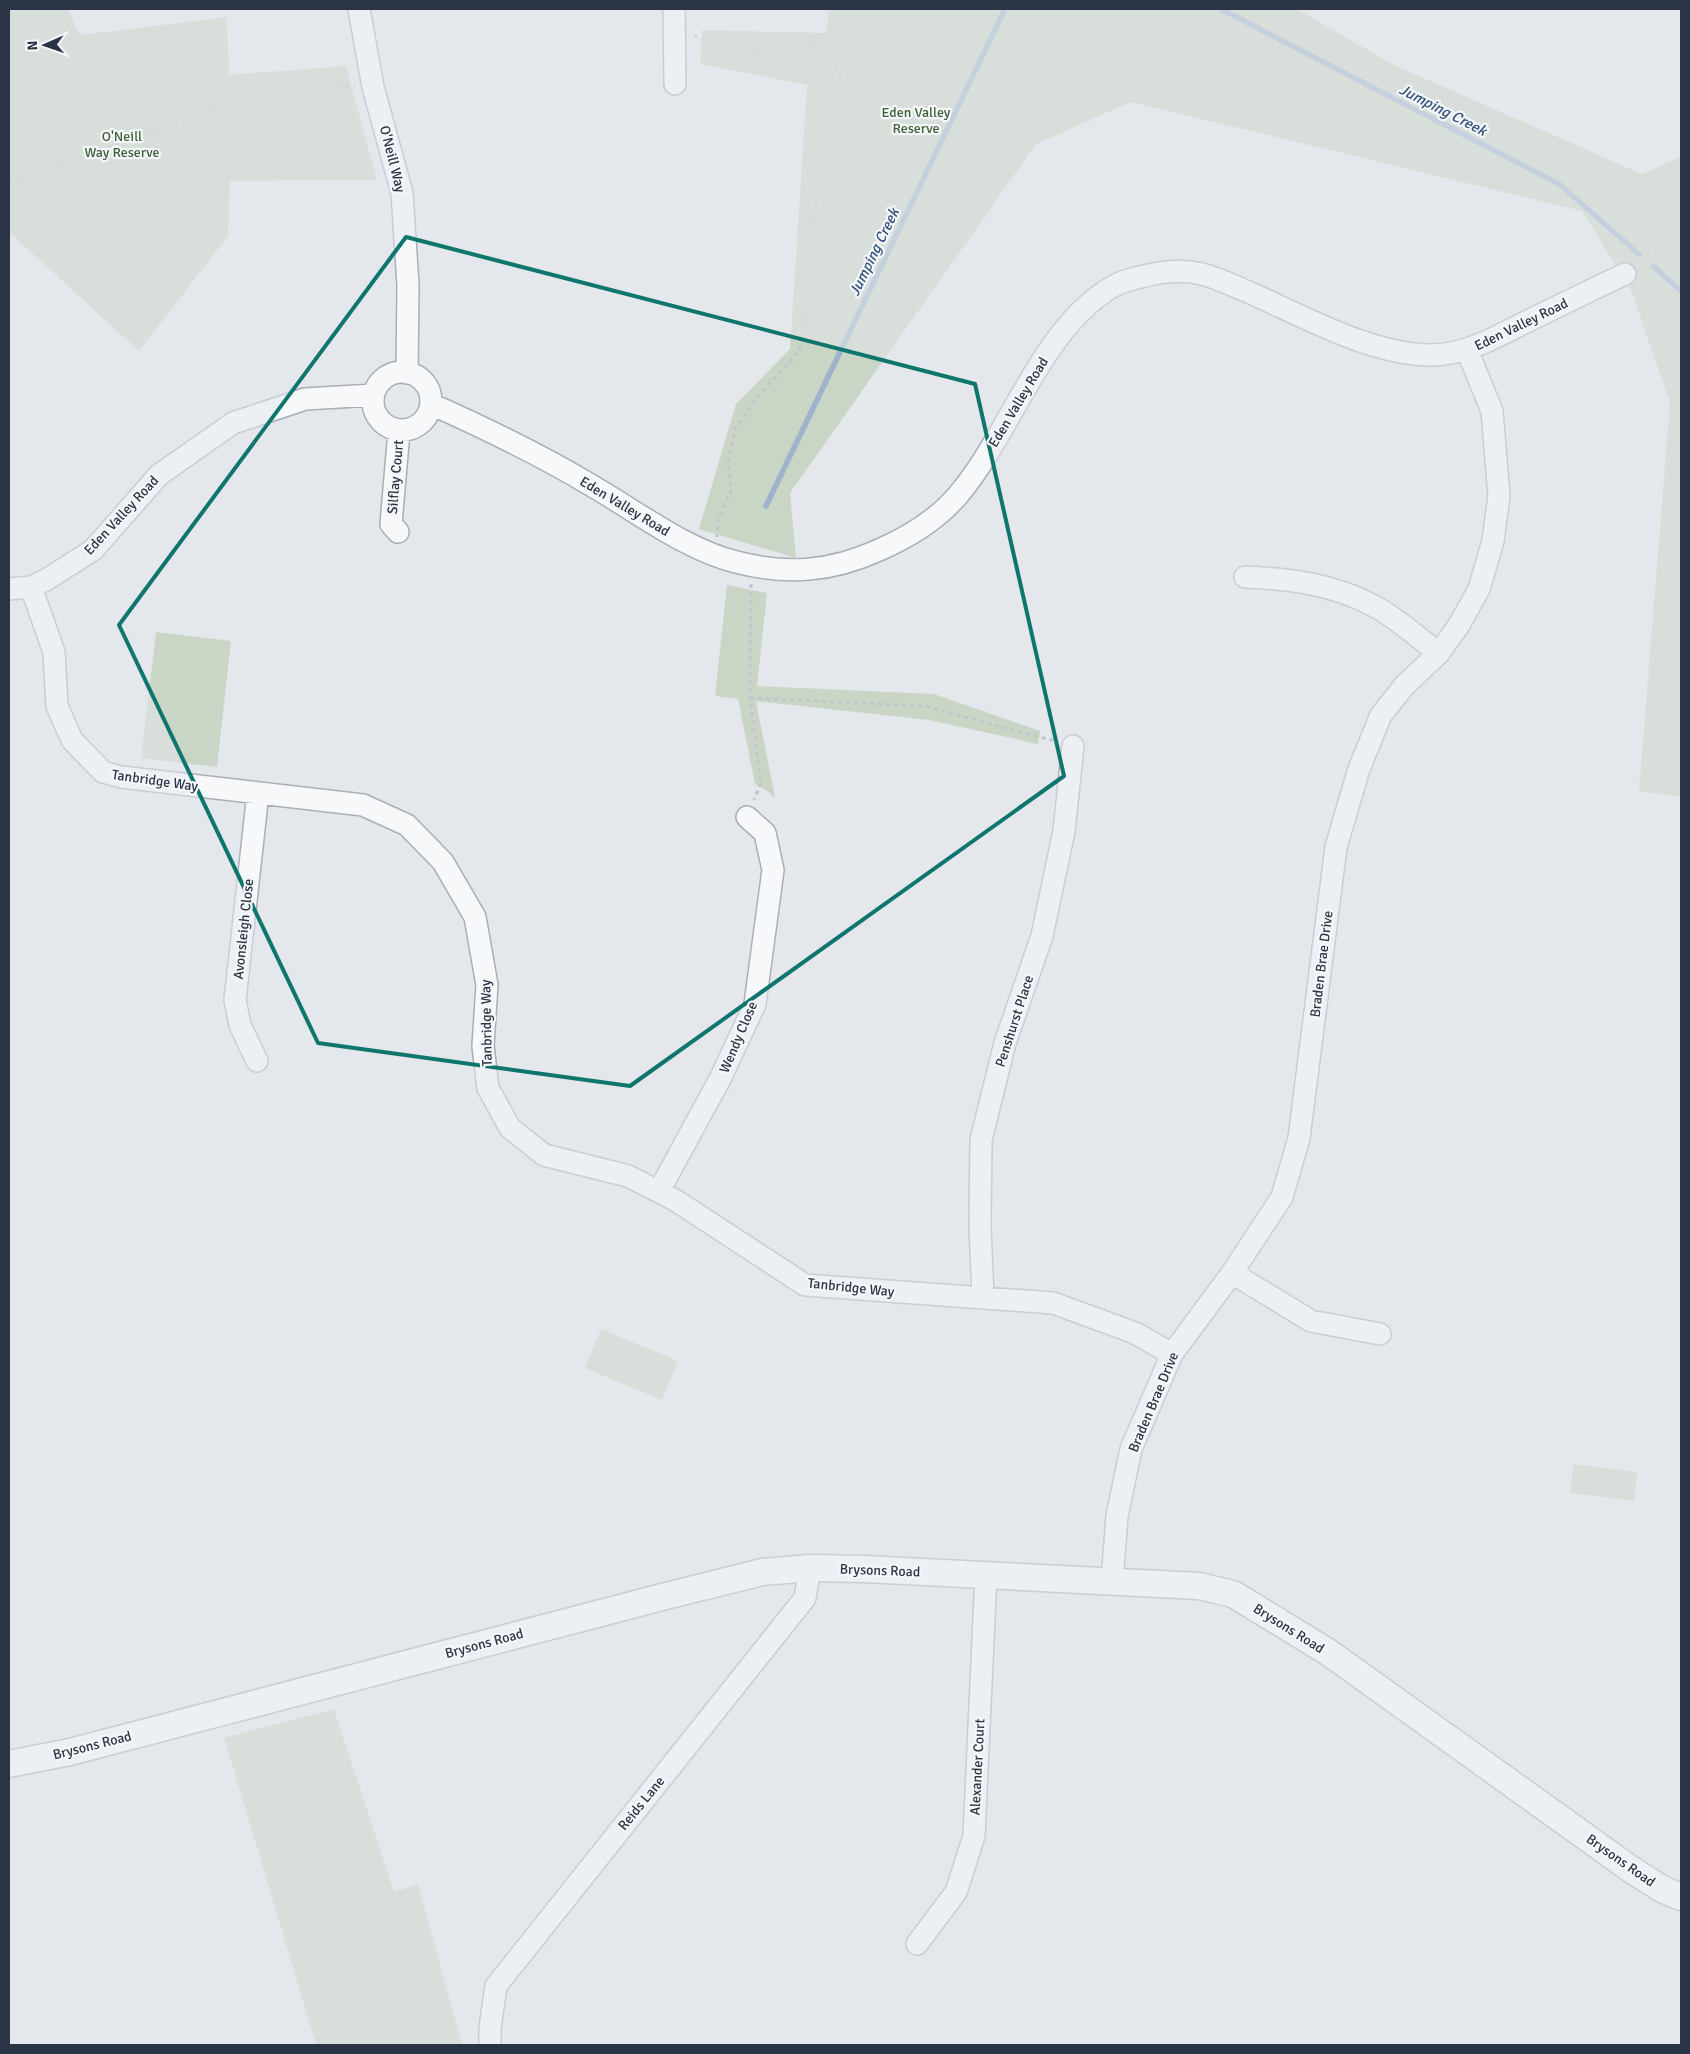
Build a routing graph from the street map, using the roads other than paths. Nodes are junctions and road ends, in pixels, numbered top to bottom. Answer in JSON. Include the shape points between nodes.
{"nodes":[{"id":1,"x":359,"y":9,"type":"edge"},
{"id":2,"x":675,"y":17,"type":"edge"},
{"id":3,"x":675,"y":84,"type":"dead end"},
{"id":4,"x":1630,"y":270,"type":"road end"},
{"id":5,"x":1467,"y":350,"type":"junction"},
{"id":6,"x":407,"y":373,"type":"junction"},
{"id":7,"x":373,"y":395,"type":"junction"},
{"id":8,"x":431,"y":404,"type":"junction"},
{"id":9,"x":399,"y":431,"type":"junction"},
{"id":10,"x":390,"y":529,"type":"dead end"},
{"id":11,"x":1245,"y":577,"type":"dead end"},
{"id":12,"x":31,"y":587,"type":"junction"},
{"id":13,"x":9,"y":589,"type":"edge"},
{"id":14,"x":1439,"y":653,"type":"junction"},
{"id":15,"x":1073,"y":746,"type":"road end"},
{"id":16,"x":258,"y":793,"type":"junction"},
{"id":17,"x":747,"y":817,"type":"road end"},
{"id":18,"x":257,"y":1061,"type":"dead end"},
{"id":19,"x":659,"y":1191,"type":"junction"},
{"id":20,"x":1232,"y":1273,"type":"junction"},
{"id":21,"x":983,"y":1298,"type":"junction"},
{"id":22,"x":1380,"y":1334,"type":"dead end"},
{"id":23,"x":1172,"y":1354,"type":"junction"},
{"id":24,"x":810,"y":1568,"type":"junction"},
{"id":25,"x":986,"y":1575,"type":"junction"},
{"id":26,"x":1112,"y":1581,"type":"junction"},
{"id":27,"x":9,"y":1764,"type":"edge"},
{"id":28,"x":1681,"y":1897,"type":"edge"},
{"id":29,"x":917,"y":1944,"type":"dead end"},
{"id":30,"x":490,"y":2045,"type":"edge"}],
"edges":[{"from":1,"to":6,"type":"street","name":"O'Neill Way","via":[[374,87],[402,193],[408,285]]},
{"from":2,"to":3,"type":"street"},
{"from":4,"to":5,"type":"street","name":"Eden Valley Road"},
{"from":5,"to":8,"type":"street","name":"Eden Valley Road","via":[[1432,355],[1401,353],[1348,336],[1210,276],[1186,270],[1115,285],[1089,303],[1059,334],[976,471],[958,496],[930,522],[864,558],[801,572],[766,569],[715,557],[493,431]]},
{"from":5,"to":14,"type":"street","name":"Braden Brae Drive","via":[[1492,411],[1500,496],[1494,541],[1480,589]]},
{"from":6,"to":7,"type":"street","via":[[390,374],[376,386]]},
{"from":6,"to":8,"type":"street","via":[[422,380]]},
{"from":7,"to":9,"type":"street","via":[[375,414],[389,428]]},
{"from":7,"to":12,"type":"street","name":"Eden Valley Road","via":[[304,399],[233,423],[158,475],[93,550]]},
{"from":8,"to":9,"type":"street","via":[[429,413],[416,427]]},
{"from":9,"to":10,"type":"street","name":"Silflay Court"},
{"from":11,"to":14,"type":"street","via":[[1308,582],[1343,591],[1376,606]]},
{"from":12,"to":13,"type":"street","name":"Eden Valley Road"},
{"from":12,"to":16,"type":"street","name":"Tanbridge Way","via":[[54,652],[57,706],[72,740],[103,772]]},
{"from":14,"to":20,"type":"street","name":"Braden Brae Drive","via":[[1405,685],[1381,716],[1359,769],[1336,847],[1299,1138],[1282,1197]]},
{"from":15,"to":21,"type":"street","name":"Penshurst Place","via":[[1064,831],[1042,936],[1005,1043],[981,1140]]},
{"from":16,"to":18,"type":"street","name":"Avonsleigh Close","via":[[235,1000],[240,1026]]},
{"from":16,"to":19,"type":"street","name":"Tanbridge Way","via":[[363,805],[407,825],[443,862],[475,917],[488,986],[483,1046],[488,1088],[510,1128],[544,1155],[628,1176]]},
{"from":17,"to":19,"type":"street","name":"Wendy Close","via":[[765,833],[773,870],[754,1004],[721,1077]]},
{"from":19,"to":21,"type":"street","name":"Tanbridge Way","via":[[805,1285]]},
{"from":20,"to":22,"type":"street","via":[[1311,1321]]},
{"from":20,"to":23,"type":"street","name":"Braden Brae Drive"},
{"from":21,"to":23,"type":"street","name":"Tanbridge Way","via":[[1053,1303],[1135,1333]]},
{"from":23,"to":26,"type":"street","name":"Braden Brae Drive","via":[[1131,1449],[1117,1516]]},
{"from":24,"to":25,"type":"street","name":"Brysons Road"},
{"from":24,"to":27,"type":"street","name":"Brysons Road","via":[[762,1572],[70,1752]]},
{"from":24,"to":30,"type":"street","name":"Reids Lane","via":[[806,1598],[496,1986]]},
{"from":25,"to":26,"type":"street","name":"Brysons Road"},
{"from":25,"to":29,"type":"street","name":"Alexander Court","via":[[974,1836],[956,1892]]},
{"from":26,"to":28,"type":"street","name":"Brysons Road","via":[[1199,1586],[1233,1594],[1328,1652],[1632,1870]]}]}
